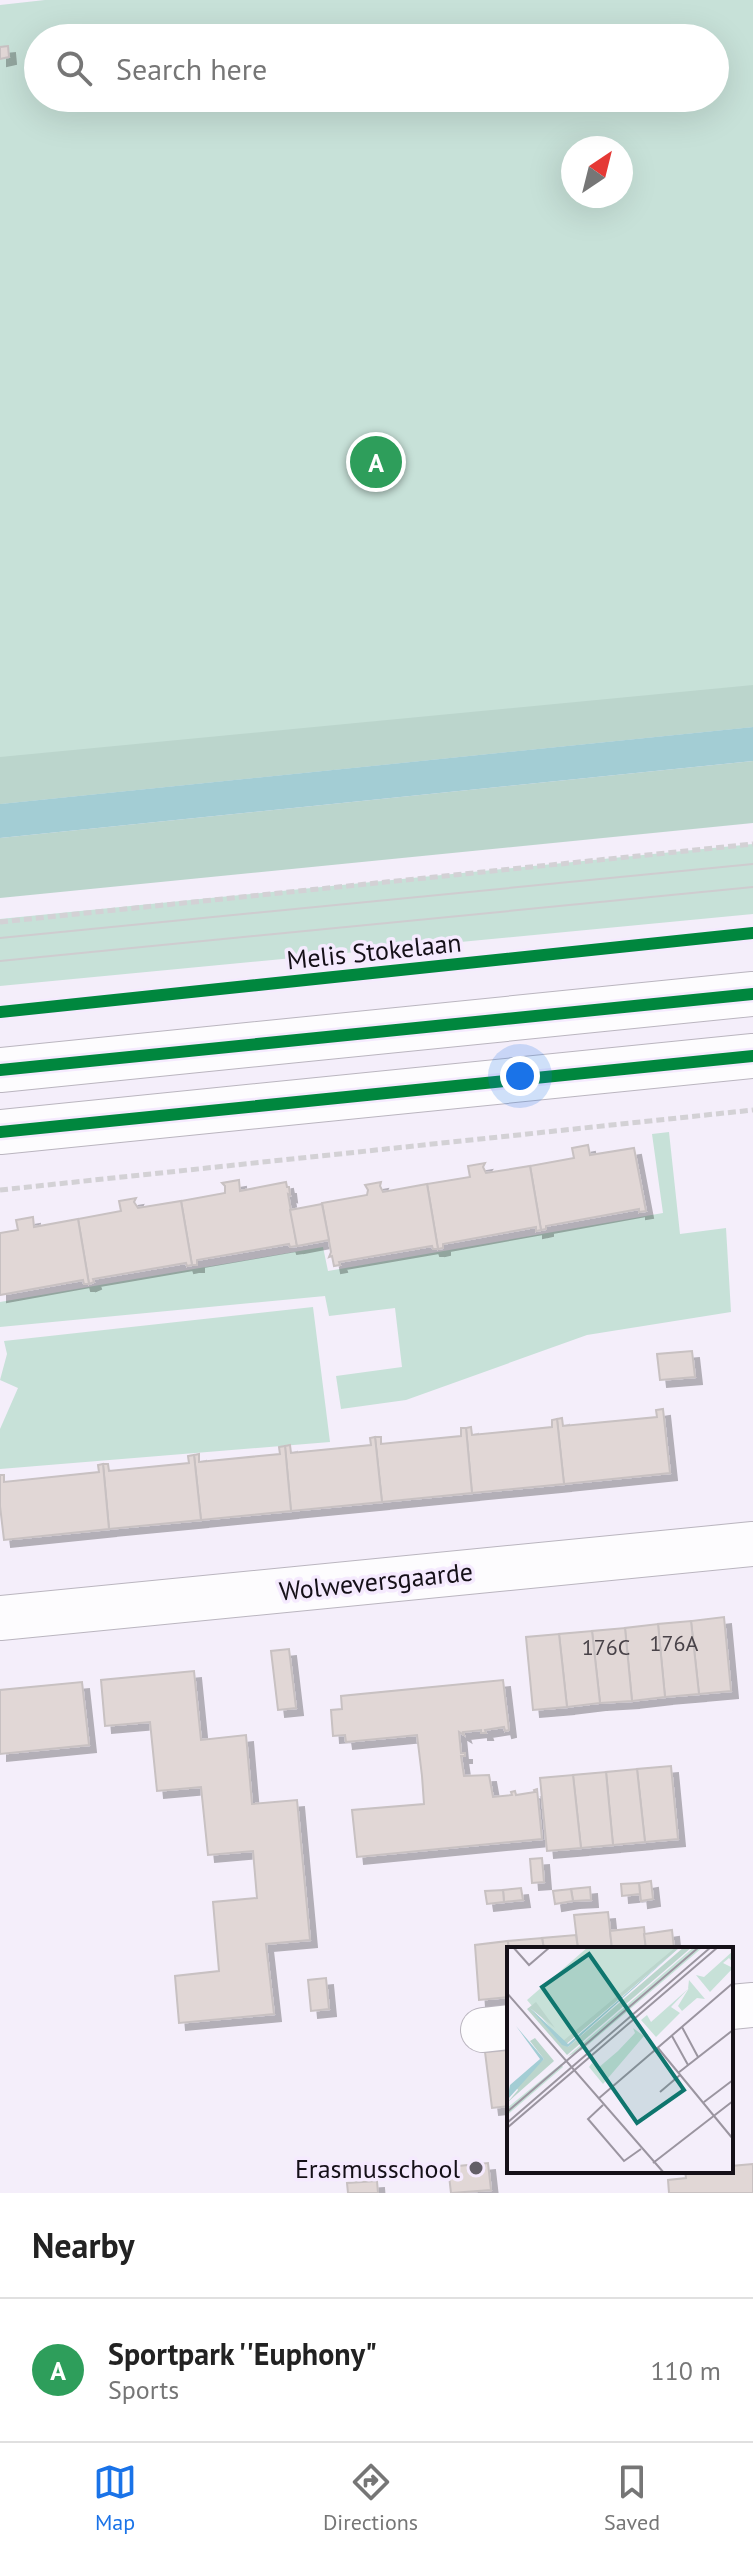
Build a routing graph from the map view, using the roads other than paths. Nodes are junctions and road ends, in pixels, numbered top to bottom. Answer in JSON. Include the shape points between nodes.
{"nodes":[{"id":1,"x":753,"y":994,"type":"edge"},
{"id":2,"x":753,"y":1056,"type":"edge"},
{"id":3,"x":0,"y":1070,"type":"edge"},
{"id":4,"x":0,"y":1132,"type":"edge"},
{"id":5,"x":753,"y":1544,"type":"edge"},
{"id":6,"x":0,"y":1618,"type":"edge"},
{"id":7,"x":753,"y":2005,"type":"edge"},
{"id":8,"x":733,"y":2007,"type":"edge"}],
"edges":[{"from":1,"to":3,"type":"street"},
{"from":2,"to":4,"type":"street"},
{"from":5,"to":6,"type":"street","name":"Wolweversgaarde"},
{"from":7,"to":8,"type":"street"}]}
